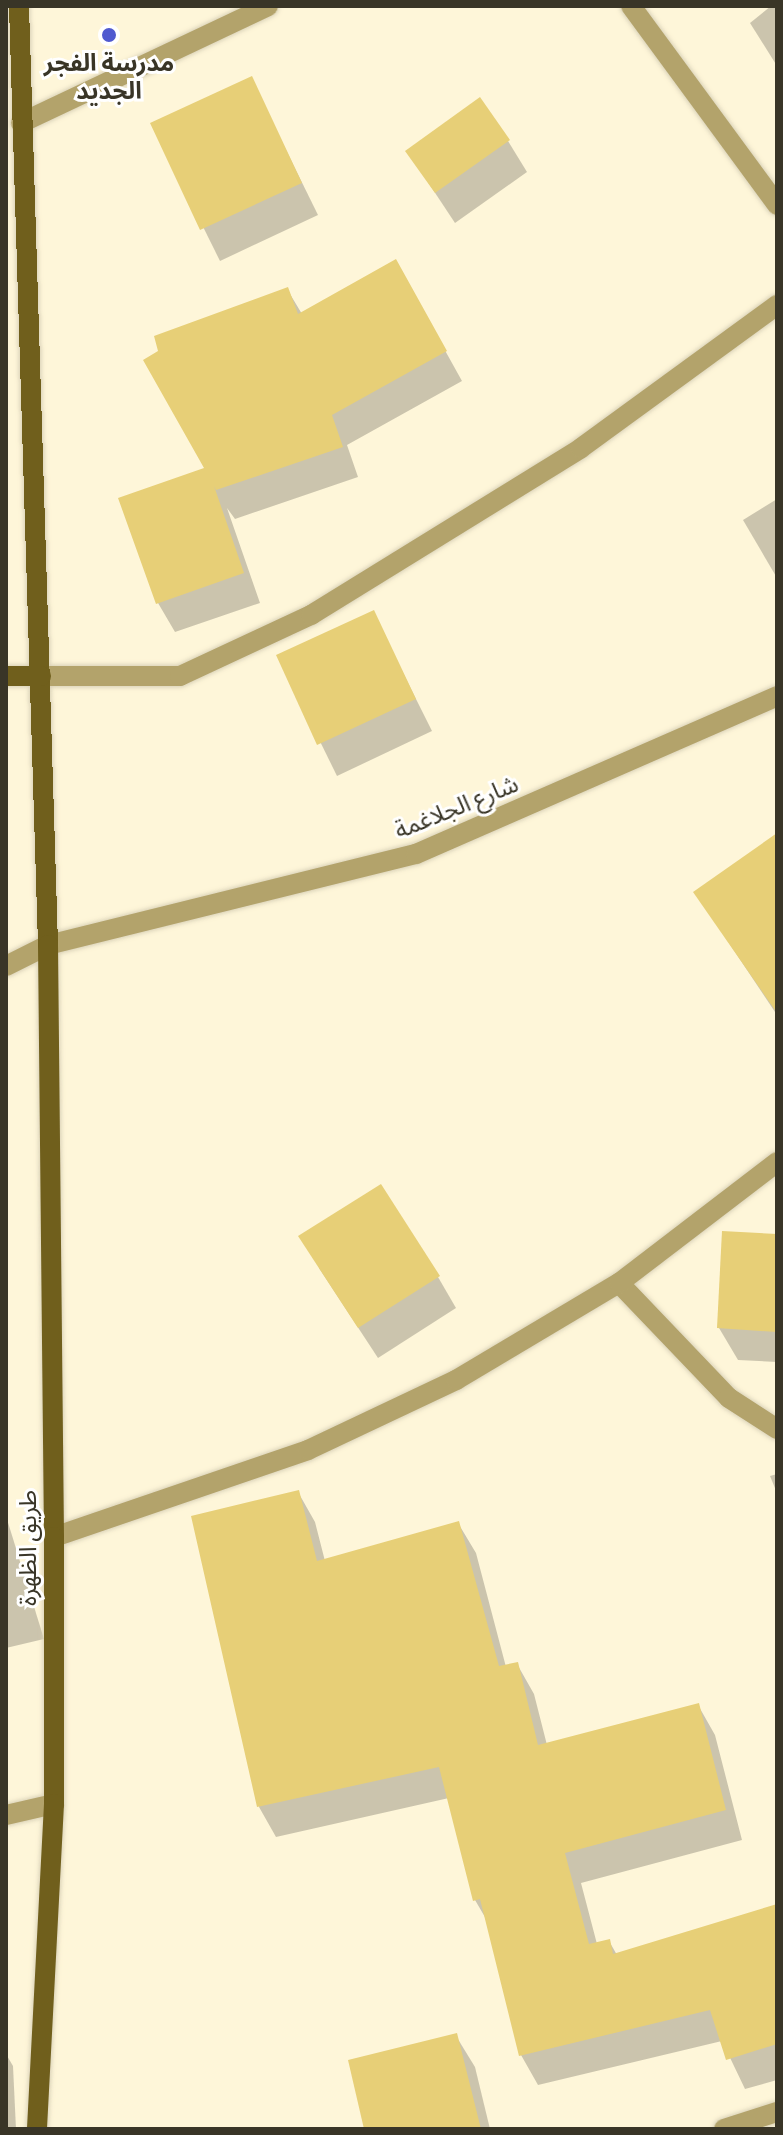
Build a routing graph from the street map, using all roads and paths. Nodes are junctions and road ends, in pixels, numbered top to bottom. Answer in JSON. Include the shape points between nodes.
{"nodes":[{"id":1,"x":19,"y":6,"type":"edge"},
{"id":2,"x":268,"y":6,"type":"edge"},
{"id":3,"x":631,"y":6,"type":"edge"},
{"id":4,"x":21,"y":123,"type":"junction"},
{"id":5,"x":777,"y":205,"type":"edge"},
{"id":6,"x":777,"y":305,"type":"edge"},
{"id":7,"x":6,"y":676,"type":"edge"},
{"id":8,"x":41,"y":676,"type":"junction"},
{"id":9,"x":777,"y":696,"type":"edge"},
{"id":10,"x":48,"y":945,"type":"junction"},
{"id":11,"x":6,"y":966,"type":"edge"},
{"id":12,"x":777,"y":1162,"type":"edge"},
{"id":13,"x":619,"y":1283,"type":"junction"},
{"id":14,"x":777,"y":1429,"type":"edge"},
{"id":15,"x":54,"y":1537,"type":"junction"},
{"id":16,"x":54,"y":1804,"type":"junction"},
{"id":17,"x":6,"y":1815,"type":"edge"},
{"id":18,"x":769,"y":2120,"type":"edge"},
{"id":19,"x":37,"y":2129,"type":"edge"},
{"id":20,"x":724,"y":2129,"type":"edge"}],
"edges":[{"from":1,"to":4,"type":"main road","name":"طريق الظهرة"},
{"from":2,"to":4,"type":"street"},
{"from":3,"to":5,"type":"street"},
{"from":4,"to":8,"type":"main road","name":"طريق الظهرة"},
{"from":6,"to":8,"type":"street","via":[[581,448],[311,615],[180,676]]},
{"from":7,"to":8,"type":"main road"},
{"from":8,"to":10,"type":"main road","name":"طريق الظهرة"},
{"from":9,"to":10,"type":"street","name":"شارع الجلاغمة","via":[[416,854]]},
{"from":10,"to":11,"type":"street","name":"شارع الجلاغمة"},
{"from":10,"to":15,"type":"main road","name":"طريق الظهرة"},
{"from":12,"to":13,"type":"street"},
{"from":13,"to":14,"type":"street","via":[[729,1398]]},
{"from":13,"to":15,"type":"street","via":[[456,1380],[308,1450]]},
{"from":15,"to":16,"type":"main road","name":"طريق الظهرة"},
{"from":16,"to":17,"type":"street"},
{"from":16,"to":19,"type":"main road","name":"طريق الظهرة"},
{"from":18,"to":20,"type":"street"}]}
